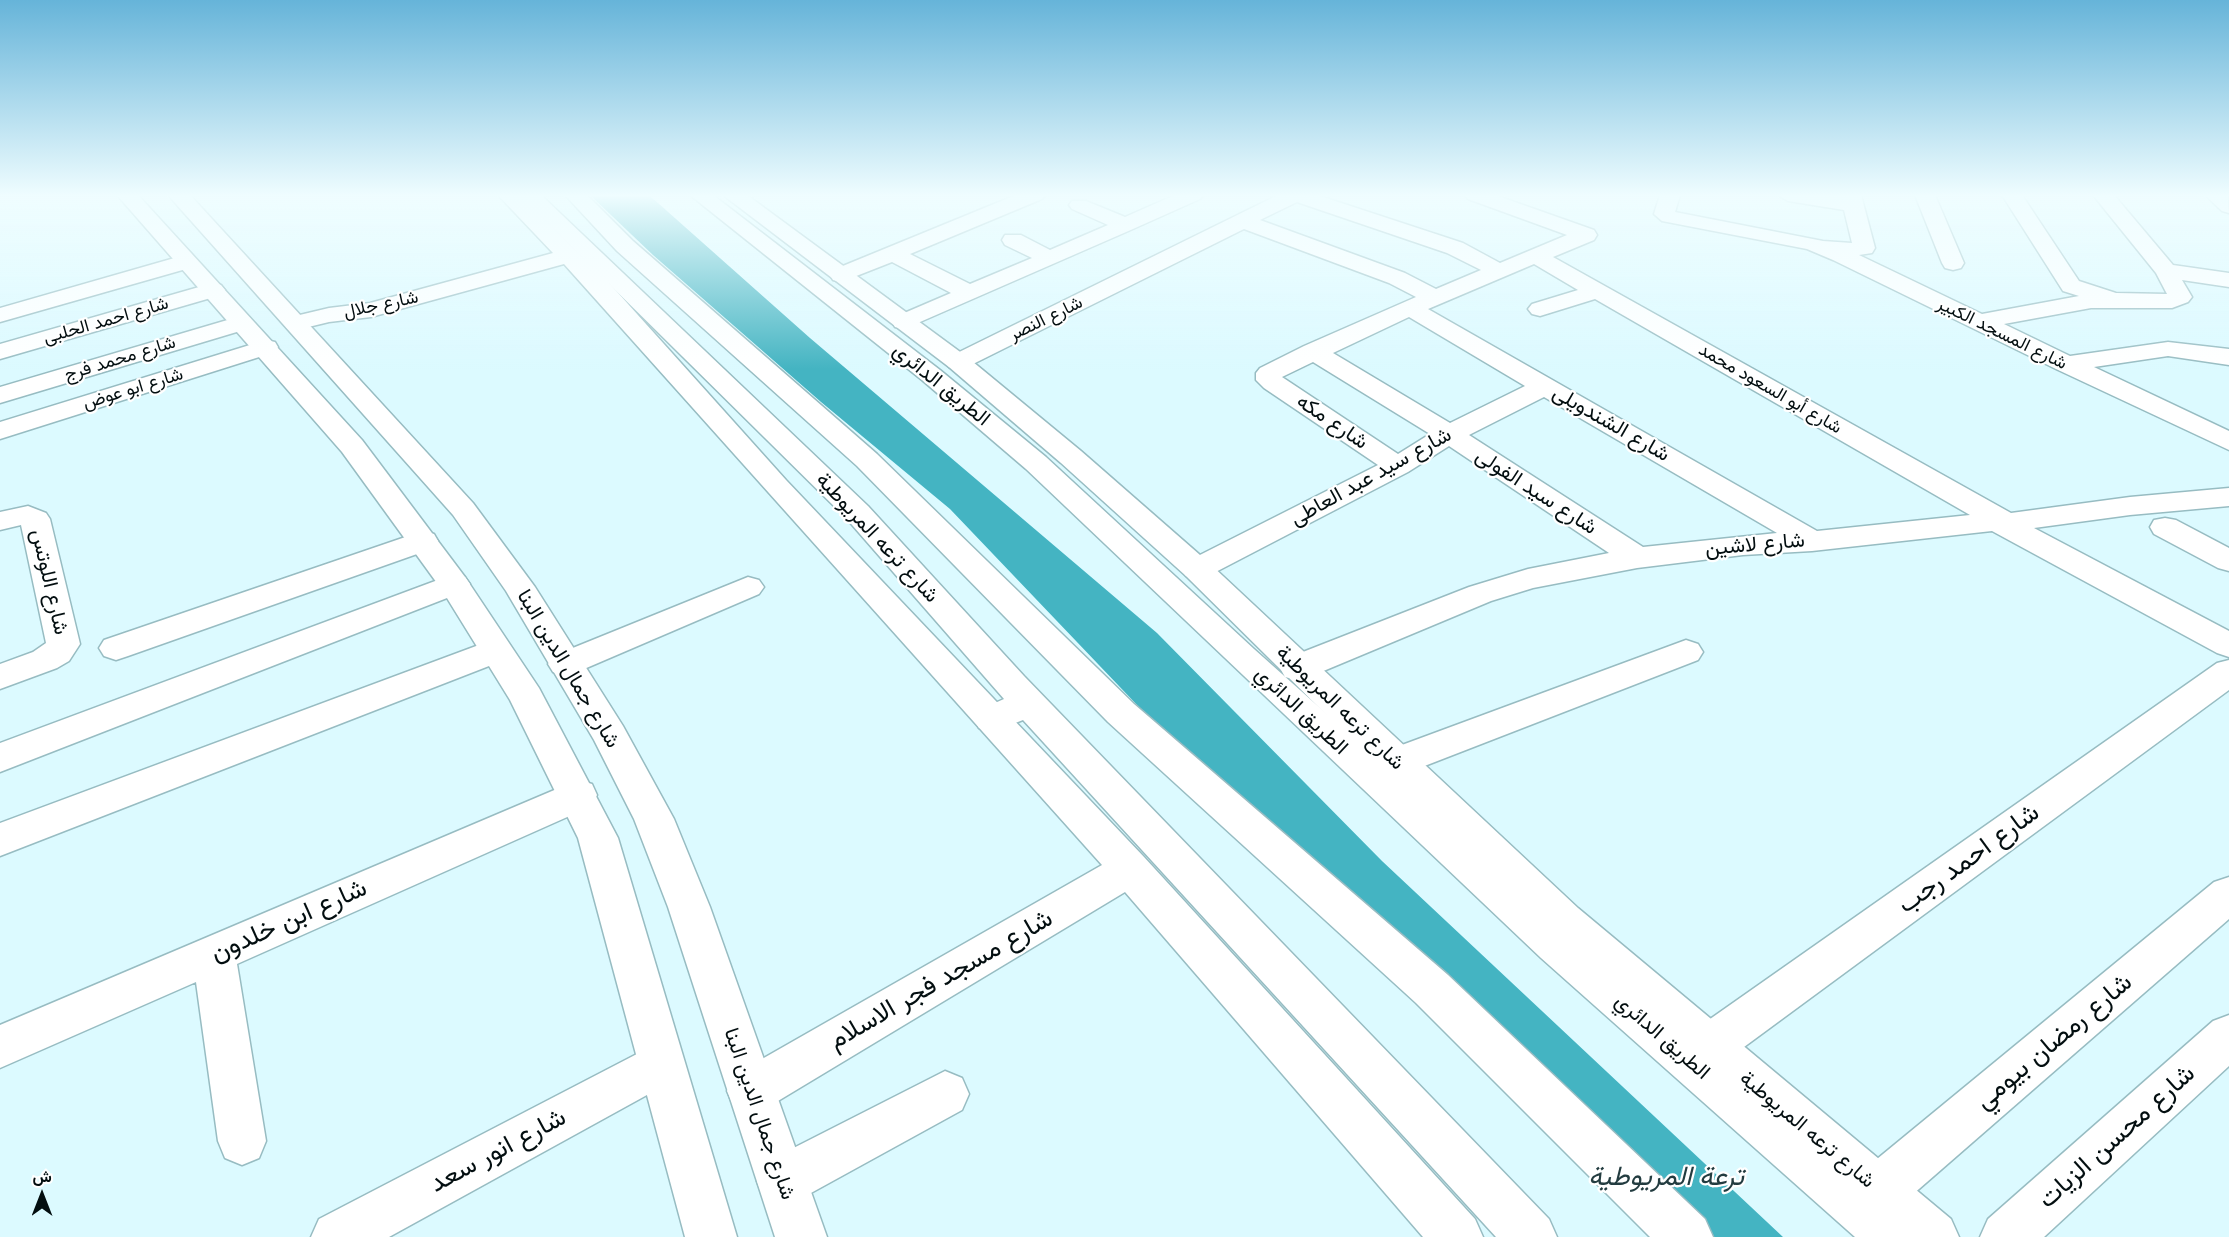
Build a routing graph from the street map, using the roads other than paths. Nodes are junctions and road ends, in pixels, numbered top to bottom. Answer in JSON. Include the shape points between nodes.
{"nodes":[{"id":1,"x":178,"y":253,"type":"edge"},
{"id":2,"x":231,"y":253,"type":"edge"},
{"id":3,"x":587,"y":253,"type":"edge"},
{"id":4,"x":633,"y":253,"type":"edge"},
{"id":5,"x":774,"y":253,"type":"edge"},
{"id":6,"x":811,"y":253,"type":"edge"},
{"id":7,"x":896,"y":253,"type":"edge"},
{"id":8,"x":1039,"y":253,"type":"edge"},
{"id":9,"x":1062,"y":253,"type":"edge"},
{"id":10,"x":1180,"y":253,"type":"edge"},
{"id":11,"x":1327,"y":253,"type":"edge"},
{"id":12,"x":1466,"y":253,"type":"edge"},
{"id":13,"x":1540,"y":253,"type":"edge"},
{"id":14,"x":1835,"y":253,"type":"edge"},
{"id":15,"x":1949,"y":253,"type":"edge"},
{"id":16,"x":2049,"y":253,"type":"edge"},
{"id":17,"x":2151,"y":253,"type":"edge"},
{"id":18,"x":893,"y":254,"type":"junction"},
{"id":19,"x":570,"y":255,"type":"joint"},
{"id":20,"x":1534,"y":255,"type":"junction"},
{"id":21,"x":1050,"y":258,"type":"junction"},
{"id":22,"x":240,"y":263,"type":"junction"},
{"id":23,"x":1953,"y":263,"type":"dead end"},
{"id":24,"x":192,"y":269,"type":"junction"},
{"id":25,"x":1499,"y":270,"type":"junction"},
{"id":26,"x":2166,"y":271,"type":"junction"},
{"id":27,"x":841,"y":275,"type":"junction"},
{"id":28,"x":2229,"y":280,"type":"edge"},
{"id":29,"x":1598,"y":291,"type":"junction"},
{"id":30,"x":969,"y":293,"type":"junction"},
{"id":31,"x":0,"y":297,"type":"edge"},
{"id":32,"x":1435,"y":298,"type":"junction"},
{"id":33,"x":2113,"y":299,"type":"junction"},
{"id":34,"x":1410,"y":308,"type":"junction"},
{"id":35,"x":1540,"y":309,"type":"dead end"},
{"id":36,"x":0,"y":315,"type":"edge"},
{"id":37,"x":241,"y":322,"type":"junction"},
{"id":38,"x":296,"y":322,"type":"junction"},
{"id":39,"x":904,"y":322,"type":"junction"},
{"id":40,"x":1977,"y":322,"type":"junction"},
{"id":41,"x":2169,"y":327,"type":"dead end"},
{"id":42,"x":2229,"y":336,"type":"edge"},
{"id":43,"x":266,"y":347,"type":"junction"},
{"id":44,"x":1313,"y":351,"type":"junction"},
{"id":45,"x":0,"y":352,"type":"edge"},
{"id":46,"x":2229,"y":357,"type":"edge"},
{"id":47,"x":958,"y":362,"type":"junction"},
{"id":48,"x":2065,"y":364,"type":"junction"},
{"id":49,"x":1545,"y":386,"type":"junction"},
{"id":50,"x":0,"y":395,"type":"edge"},
{"id":51,"x":0,"y":431,"type":"edge"},
{"id":52,"x":1449,"y":434,"type":"junction"},
{"id":53,"x":2229,"y":442,"type":"edge"},
{"id":54,"x":1398,"y":466,"type":"junction"},
{"id":55,"x":2229,"y":497,"type":"edge"},
{"id":56,"x":0,"y":521,"type":"edge"},
{"id":57,"x":2002,"y":522,"type":"junction"},
{"id":58,"x":2165,"y":527,"type":"dead end"},
{"id":59,"x":1812,"y":540,"type":"junction"},
{"id":60,"x":423,"y":541,"type":"junction"},
{"id":61,"x":1637,"y":558,"type":"junction"},
{"id":62,"x":2229,"y":561,"type":"edge"},
{"id":63,"x":1197,"y":569,"type":"junction"},
{"id":64,"x":454,"y":584,"type":"junction"},
{"id":65,"x":748,"y":587,"type":"dead end"},
{"id":66,"x":2229,"y":645,"type":"edge"},
{"id":67,"x":117,"y":648,"type":"dead end"},
{"id":68,"x":495,"y":651,"type":"junction"},
{"id":69,"x":1686,"y":652,"type":"dead end"},
{"id":70,"x":565,"y":664,"type":"junction"},
{"id":71,"x":1297,"y":668,"type":"junction"},
{"id":72,"x":2229,"y":672,"type":"edge"},
{"id":73,"x":0,"y":677,"type":"edge"},
{"id":74,"x":1029,"y":702,"type":"junction"},
{"id":75,"x":992,"y":719,"type":"junction"},
{"id":76,"x":0,"y":758,"type":"edge"},
{"id":77,"x":1396,"y":762,"type":"junction"},
{"id":78,"x":578,"y":795,"type":"junction"},
{"id":79,"x":0,"y":840,"type":"edge"},
{"id":80,"x":1130,"y":869,"type":"junction"},
{"id":81,"x":2229,"y":894,"type":"edge"},
{"id":82,"x":213,"y":954,"type":"junction"},
{"id":83,"x":2229,"y":1036,"type":"edge"},
{"id":84,"x":1709,"y":1046,"type":"junction"},
{"id":85,"x":0,"y":1047,"type":"edge"},
{"id":86,"x":660,"y":1064,"type":"junction"},
{"id":87,"x":751,"y":1091,"type":"junction"},
{"id":88,"x":945,"y":1094,"type":"dead end"},
{"id":89,"x":242,"y":1141,"type":"dead end"},
{"id":90,"x":782,"y":1181,"type":"junction"},
{"id":91,"x":1878,"y":1191,"type":"junction"},
{"id":92,"x":337,"y":1237,"type":"edge"},
{"id":93,"x":711,"y":1237,"type":"edge"},
{"id":94,"x":801,"y":1237,"type":"edge"},
{"id":95,"x":1457,"y":1237,"type":"edge"},
{"id":96,"x":1531,"y":1237,"type":"edge"},
{"id":97,"x":1688,"y":1237,"type":"edge"},
{"id":98,"x":1894,"y":1237,"type":"edge"},
{"id":99,"x":1933,"y":1237,"type":"edge"},
{"id":100,"x":2006,"y":1237,"type":"edge"}],
"edges":[{"from":1,"to":24,"type":"main road"},
{"from":2,"to":22,"type":"main road","name":"شارع جمال الدين البنا"},
{"from":3,"to":74,"type":"main road","name":"شارع ترعه المريوطية","via":[[857,512]]},
{"from":4,"to":97,"type":"main road","via":[[867,460],[1121,713],[1432,988]]},
{"from":5,"to":98,"type":"main road","name":"الطريق الدائري","via":[[1036,463],[1556,945]]},
{"from":6,"to":27,"type":"main road","name":"شارع ترعه المريوطية"},
{"from":7,"to":18,"type":"main road"},
{"from":8,"to":21,"type":"main road"},
{"from":9,"to":21,"type":"main road"},
{"from":10,"to":47,"type":"main road","name":"شارع النصر"},
{"from":11,"to":32,"type":"main road","via":[[1397,278]]},
{"from":12,"to":25,"type":"main road"},
{"from":13,"to":20,"type":"main road"},
{"from":14,"to":40,"type":"main road","name":"شارع المسجد الكبير"},
{"from":15,"to":23,"type":"main road"},
{"from":16,"to":33,"type":"main road","via":[[2071,286]]},
{"from":17,"to":26,"type":"main road"},
{"from":18,"to":27,"type":"main road"},
{"from":18,"to":30,"type":"main road"},
{"from":19,"to":38,"type":"main road","name":"شارع جلال","via":[[371,310]]},
{"from":19,"to":75,"type":"main road","via":[[776,486]]},
{"from":20,"to":25,"type":"main road"},
{"from":20,"to":29,"type":"main road","name":"شارع أبو السعود محمد"},
{"from":21,"to":30,"type":"main road"},
{"from":22,"to":24,"type":"main road","via":[[225,255],[212,255]]},
{"from":22,"to":38,"type":"main road","name":"شارع جمال الدين البنا"},
{"from":24,"to":31,"type":"main road"},
{"from":24,"to":36,"type":"main road"},
{"from":24,"to":37,"type":"main road"},
{"from":24,"to":45,"type":"main road","name":"شارع احمد الحلبى"},
{"from":25,"to":32,"type":"main road"},
{"from":26,"to":28,"type":"main road"},
{"from":26,"to":33,"type":"main road","via":[[2178,300]]},
{"from":27,"to":39,"type":"main road","name":"شارع ترعه المريوطية"},
{"from":29,"to":35,"type":"main road"},
{"from":29,"to":57,"type":"main road","name":"شارع أبو السعود محمد"},
{"from":30,"to":39,"type":"main road"},
{"from":32,"to":34,"type":"main road"},
{"from":33,"to":40,"type":"main road"},
{"from":34,"to":44,"type":"main road"},
{"from":34,"to":49,"type":"main road","name":"شارع الشندويلى"},
{"from":37,"to":43,"type":"main road"},
{"from":37,"to":50,"type":"main road","name":"شارع محمد فرج"},
{"from":38,"to":70,"type":"main road","name":"شارع جمال الدين البنا","via":[[463,510],[519,587]]},
{"from":39,"to":47,"type":"main road","name":"شارع ترعه المريوطية"},
{"from":40,"to":48,"type":"main road","name":"شارع المسجد الكبير"},
{"from":41,"to":42,"type":"main road"},
{"from":43,"to":51,"type":"main road","name":"شارع ابو عوض"},
{"from":43,"to":60,"type":"main road","via":[[352,446]]},
{"from":44,"to":52,"type":"main road","name":"شارع سيد الفولى"},
{"from":44,"to":54,"type":"main road","name":"شارع مكه","via":[[1271,370],[1268,376]]},
{"from":46,"to":48,"type":"main road","via":[[2168,349]]},
{"from":47,"to":63,"type":"main road","name":"شارع ترعه المريوطية"},
{"from":48,"to":53,"type":"main road","name":"شارع المسجد الكبير"},
{"from":49,"to":52,"type":"main road","name":"شارع سيد عبد العاطى"},
{"from":49,"to":59,"type":"main road","name":"شارع الشندويلى"},
{"from":52,"to":54,"type":"main road","name":"شارع سيد عبد العاطى"},
{"from":52,"to":61,"type":"main road","name":"شارع سيد الفولى"},
{"from":54,"to":63,"type":"main road","name":"شارع سيد عبد العاطى"},
{"from":55,"to":57,"type":"main road","name":"شارع لاشين"},
{"from":56,"to":73,"type":"main road","name":"شارع اللوتس","via":[[28,516],[35,519],[63,644],[45,660]]},
{"from":57,"to":59,"type":"main road","name":"شارع لاشين"},
{"from":57,"to":66,"type":"main road","name":"شارع أبو السعود محمد"},
{"from":58,"to":62,"type":"main road"},
{"from":59,"to":61,"type":"main road","name":"شارع لاشين"},
{"from":60,"to":64,"type":"main road"},
{"from":60,"to":67,"type":"main road"},
{"from":61,"to":71,"type":"main road","name":"شارع لاشين","via":[[1509,585]]},
{"from":63,"to":71,"type":"main road","name":"شارع ترعه المريوطية"},
{"from":64,"to":68,"type":"main road"},
{"from":64,"to":76,"type":"main road"},
{"from":65,"to":70,"type":"main road"},
{"from":68,"to":78,"type":"main road","via":[[514,676]]},
{"from":68,"to":79,"type":"main road"},
{"from":69,"to":77,"type":"main road"},
{"from":70,"to":87,"type":"main road","name":"شارع جمال الدين البنا","via":[[610,736],[654,819],[689,907]]},
{"from":71,"to":77,"type":"main road","name":"شارع ترعه المريوطية"},
{"from":72,"to":84,"type":"main road","name":"شارع احمد رجب"},
{"from":74,"to":75,"type":"main road"},
{"from":74,"to":96,"type":"main road","name":"شارع ترعه المريوطية"},
{"from":75,"to":80,"type":"main road"},
{"from":77,"to":84,"type":"main road","name":"شارع ترعه المريوطية","via":[[1563,921]]},
{"from":78,"to":82,"type":"main road","name":"شارع ابن خلدون"},
{"from":78,"to":86,"type":"main road","via":[[598,838]]},
{"from":80,"to":87,"type":"main road","name":"شارع مسجد فجر الاسلام"},
{"from":80,"to":95,"type":"main road"},
{"from":81,"to":91,"type":"main road","name":"شارع رمضان بيومي"},
{"from":82,"to":85,"type":"main road","name":"شارع ابن خلدون"},
{"from":82,"to":89,"type":"main road"},
{"from":83,"to":100,"type":"main road","name":"شارع محسن الزيات"},
{"from":84,"to":91,"type":"main road","name":"شارع ترعه المريوطية"},
{"from":86,"to":92,"type":"main road","name":"شارع انور سعد"},
{"from":86,"to":93,"type":"main road"},
{"from":87,"to":90,"type":"main road","name":"شارع جمال الدين البنا"},
{"from":88,"to":90,"type":"main road"},
{"from":90,"to":94,"type":"main road","name":"شارع جمال الدين البنا"},
{"from":91,"to":99,"type":"main road","name":"شارع ترعه المريوطية"}]}
